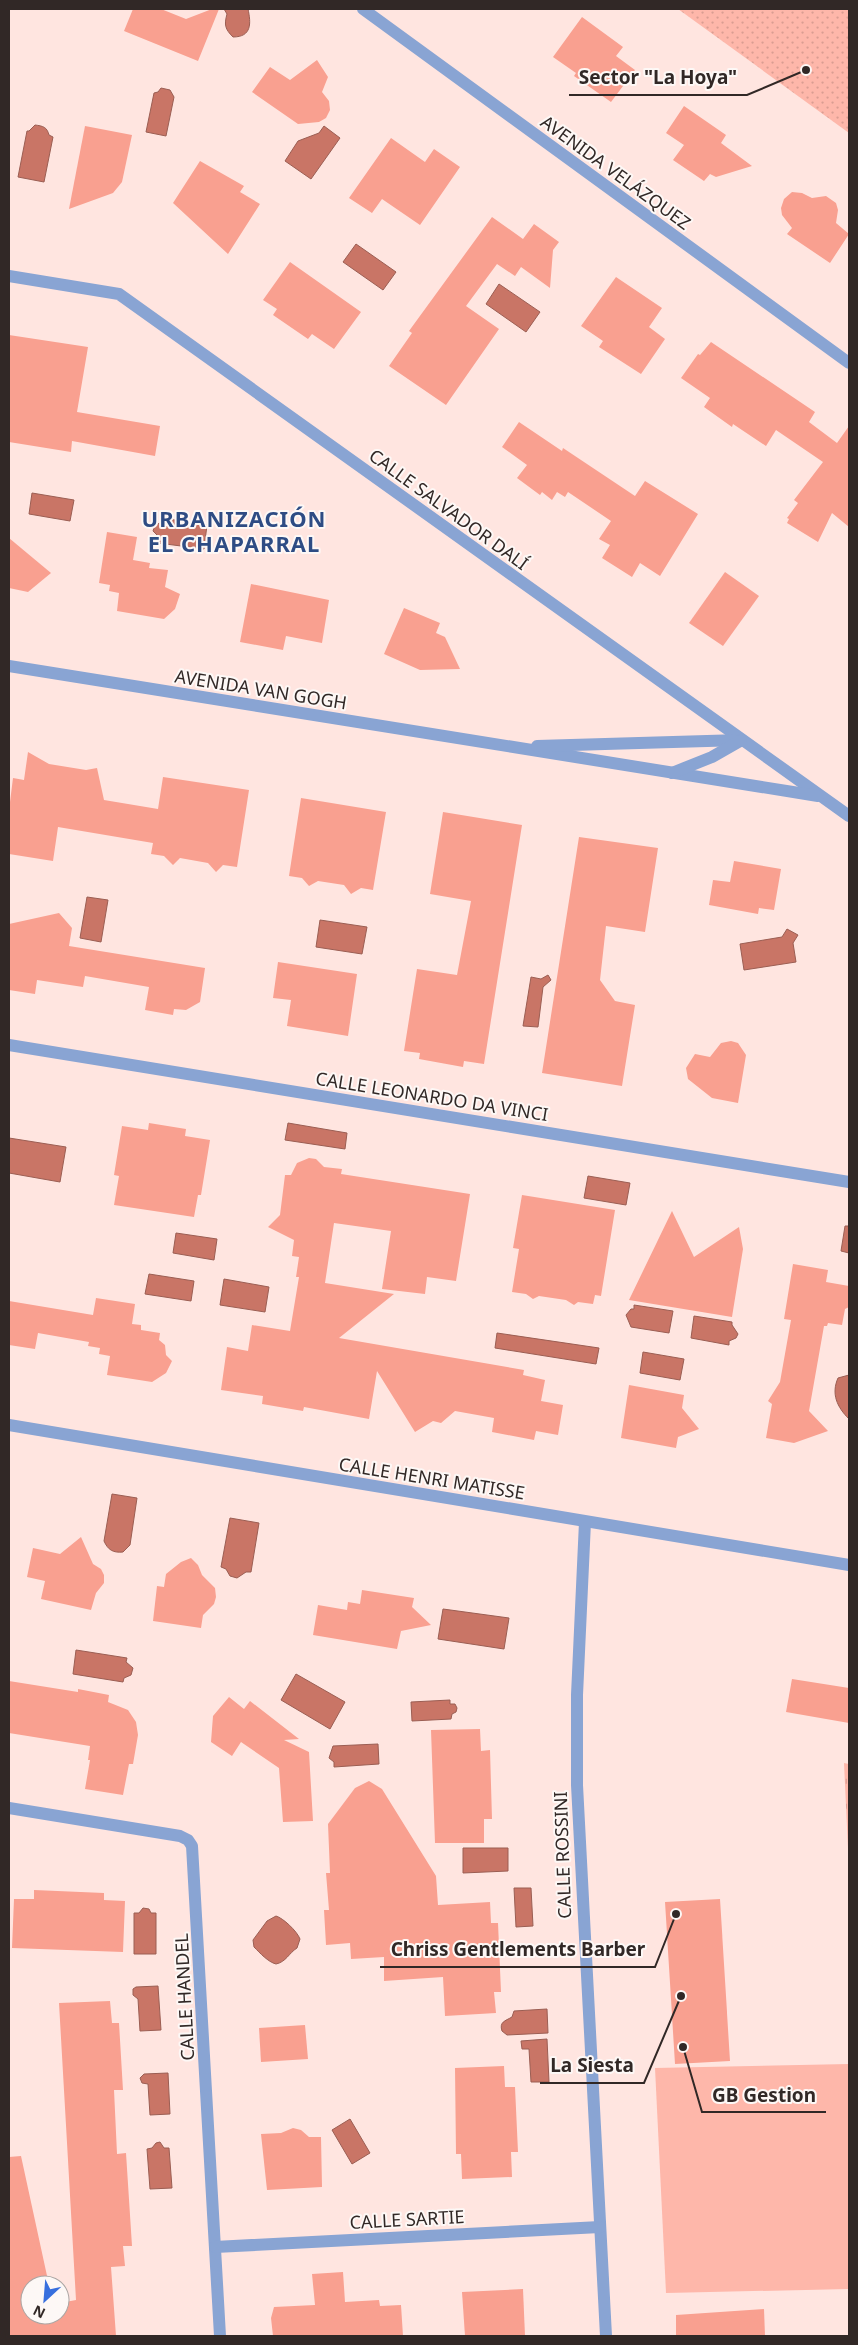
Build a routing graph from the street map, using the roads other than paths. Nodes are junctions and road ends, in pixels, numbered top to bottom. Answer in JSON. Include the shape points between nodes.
{"nodes":[{"id":1,"x":363,"y":9,"type":"edge"},
{"id":2,"x":9,"y":276,"type":"edge"},
{"id":3,"x":849,"y":363,"type":"edge"},
{"id":4,"x":9,"y":666,"type":"edge"},
{"id":5,"x":742,"y":740,"type":"junction"},
{"id":6,"x":507,"y":747,"type":"junction"},
{"id":7,"x":672,"y":773,"type":"junction"},
{"id":8,"x":823,"y":797,"type":"junction"},
{"id":9,"x":849,"y":816,"type":"edge"},
{"id":10,"x":9,"y":1045,"type":"edge"},
{"id":11,"x":849,"y":1182,"type":"edge"},
{"id":12,"x":9,"y":1426,"type":"edge"},
{"id":13,"x":585,"y":1522,"type":"junction"},
{"id":14,"x":849,"y":1565,"type":"edge"},
{"id":15,"x":9,"y":1808,"type":"edge"},
{"id":16,"x":600,"y":2227,"type":"junction"},
{"id":17,"x":215,"y":2247,"type":"junction"},
{"id":18,"x":220,"y":2336,"type":"edge"},
{"id":19,"x":606,"y":2336,"type":"edge"}],
"edges":[{"from":1,"to":3,"type":"street","name":"AVENIDA VELÁZQUEZ"},
{"from":2,"to":5,"type":"street","name":"CALLE SALVADOR DALÍ","via":[[119,294]]},
{"from":4,"to":6,"type":"street","name":"AVENIDA VAN GOGH"},
{"from":5,"to":6,"type":"street","name":"AVENIDA VAN GOGH"},
{"from":5,"to":7,"type":"street","via":[[712,757]]},
{"from":5,"to":8,"type":"street","name":"CALLE SALVADOR DALÍ"},
{"from":6,"to":7,"type":"street","name":"AVENIDA VAN GOGH"},
{"from":7,"to":8,"type":"street","name":"AVENIDA VAN GOGH"},
{"from":8,"to":9,"type":"street","name":"CALLE SALVADOR DALÍ"},
{"from":10,"to":11,"type":"street","name":"CALLE LEONARDO DA VINCI"},
{"from":12,"to":13,"type":"street","name":"CALLE HENRI MATISSE"},
{"from":13,"to":14,"type":"street","name":"CALLE HENRI MATISSE"},
{"from":13,"to":16,"type":"street","name":"CALLE ROSSINI","via":[[577,1695],[577,1785]]},
{"from":15,"to":17,"type":"street","name":"CALLE HANDEL","via":[[180,1836],[192,1846]]},
{"from":16,"to":17,"type":"street","name":"CALLE SARTIE"},
{"from":16,"to":19,"type":"street","name":"CALLE ROSSINI"},
{"from":17,"to":18,"type":"street","name":"CALLE HANDEL"}]}
